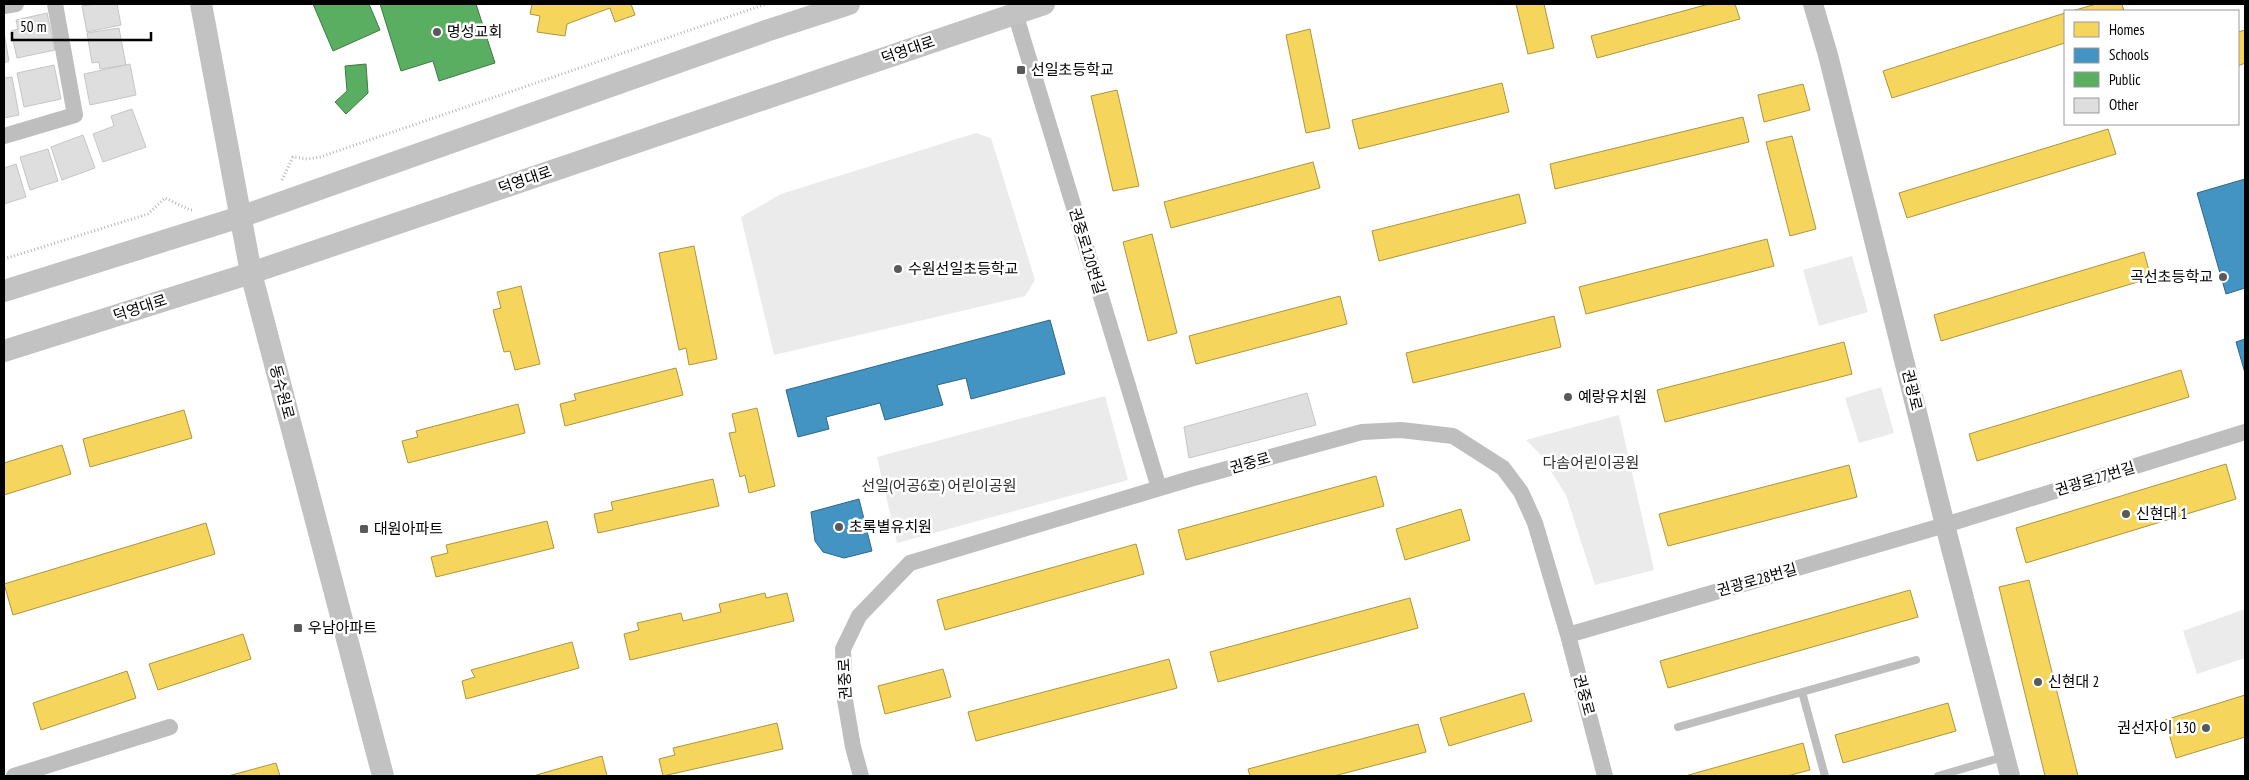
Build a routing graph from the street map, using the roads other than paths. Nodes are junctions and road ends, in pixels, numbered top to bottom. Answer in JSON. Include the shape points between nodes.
{"nodes":[{"id":1,"x":16,"y":4,"type":"edge"},
{"id":2,"x":55,"y":4,"type":"edge"},
{"id":3,"x":200,"y":4,"type":"edge"},
{"id":4,"x":849,"y":4,"type":"edge"},
{"id":5,"x":1044,"y":4,"type":"edge"},
{"id":6,"x":1813,"y":4,"type":"edge"},
{"id":7,"x":4,"y":6,"type":"edge"},
{"id":8,"x":1015,"y":13,"type":"junction"},
{"id":9,"x":4,"y":136,"type":"edge"},
{"id":10,"x":240,"y":217,"type":"junction"},
{"id":11,"x":251,"y":273,"type":"junction"},
{"id":12,"x":4,"y":291,"type":"edge"},
{"id":13,"x":4,"y":351,"type":"edge"},
{"id":14,"x":2245,"y":432,"type":"edge"},
{"id":15,"x":1159,"y":488,"type":"junction"},
{"id":16,"x":1945,"y":525,"type":"junction"},
{"id":17,"x":1568,"y":635,"type":"junction"},
{"id":18,"x":1916,"y":660,"type":"dead end"},
{"id":19,"x":1802,"y":692,"type":"junction"},
{"id":20,"x":170,"y":727,"type":"dead end"},
{"id":21,"x":1678,"y":727,"type":"dead end"},
{"id":22,"x":2005,"y":757,"type":"junction"},
{"id":23,"x":14,"y":776,"type":"edge"},
{"id":24,"x":383,"y":776,"type":"edge"},
{"id":25,"x":861,"y":776,"type":"edge"},
{"id":26,"x":1606,"y":776,"type":"edge"},
{"id":27,"x":1825,"y":776,"type":"edge"},
{"id":28,"x":1938,"y":776,"type":"edge"},
{"id":29,"x":2010,"y":776,"type":"edge"}],
"edges":[{"from":1,"to":7,"type":"street"},
{"from":2,"to":9,"type":"street","via":[[75,115]]},
{"from":3,"to":10,"type":"main road","name":"동수원로"},
{"from":4,"to":10,"type":"main road"},
{"from":5,"to":8,"type":"main road","name":"덕영대로"},
{"from":6,"to":16,"type":"street","name":"권광로"},
{"from":8,"to":11,"type":"main road","name":"덕영대로"},
{"from":8,"to":15,"type":"street","name":"권중로120번길"},
{"from":10,"to":11,"type":"main road","name":"동수원로"},
{"from":10,"to":12,"type":"main road"},
{"from":11,"to":13,"type":"main road","name":"덕영대로"},
{"from":11,"to":24,"type":"main road","name":"동수원로"},
{"from":14,"to":16,"type":"street","name":"권광로27번길"},
{"from":15,"to":17,"type":"street","name":"권중로","via":[[1362,432],[1401,430],[1453,436],[1503,468],[1521,492],[1535,523]]},
{"from":15,"to":25,"type":"street","name":"권중로","via":[[910,563],[859,616],[843,649],[845,700]]},
{"from":16,"to":17,"type":"street","name":"권광로28번길"},
{"from":16,"to":22,"type":"street","name":"권광로"},
{"from":17,"to":26,"type":"street","name":"권중로"},
{"from":18,"to":19,"type":"lane"},
{"from":19,"to":21,"type":"lane"},
{"from":19,"to":27,"type":"lane"},
{"from":20,"to":23,"type":"street"},
{"from":22,"to":28,"type":"lane"},
{"from":22,"to":29,"type":"street","name":"권광로"}]}
